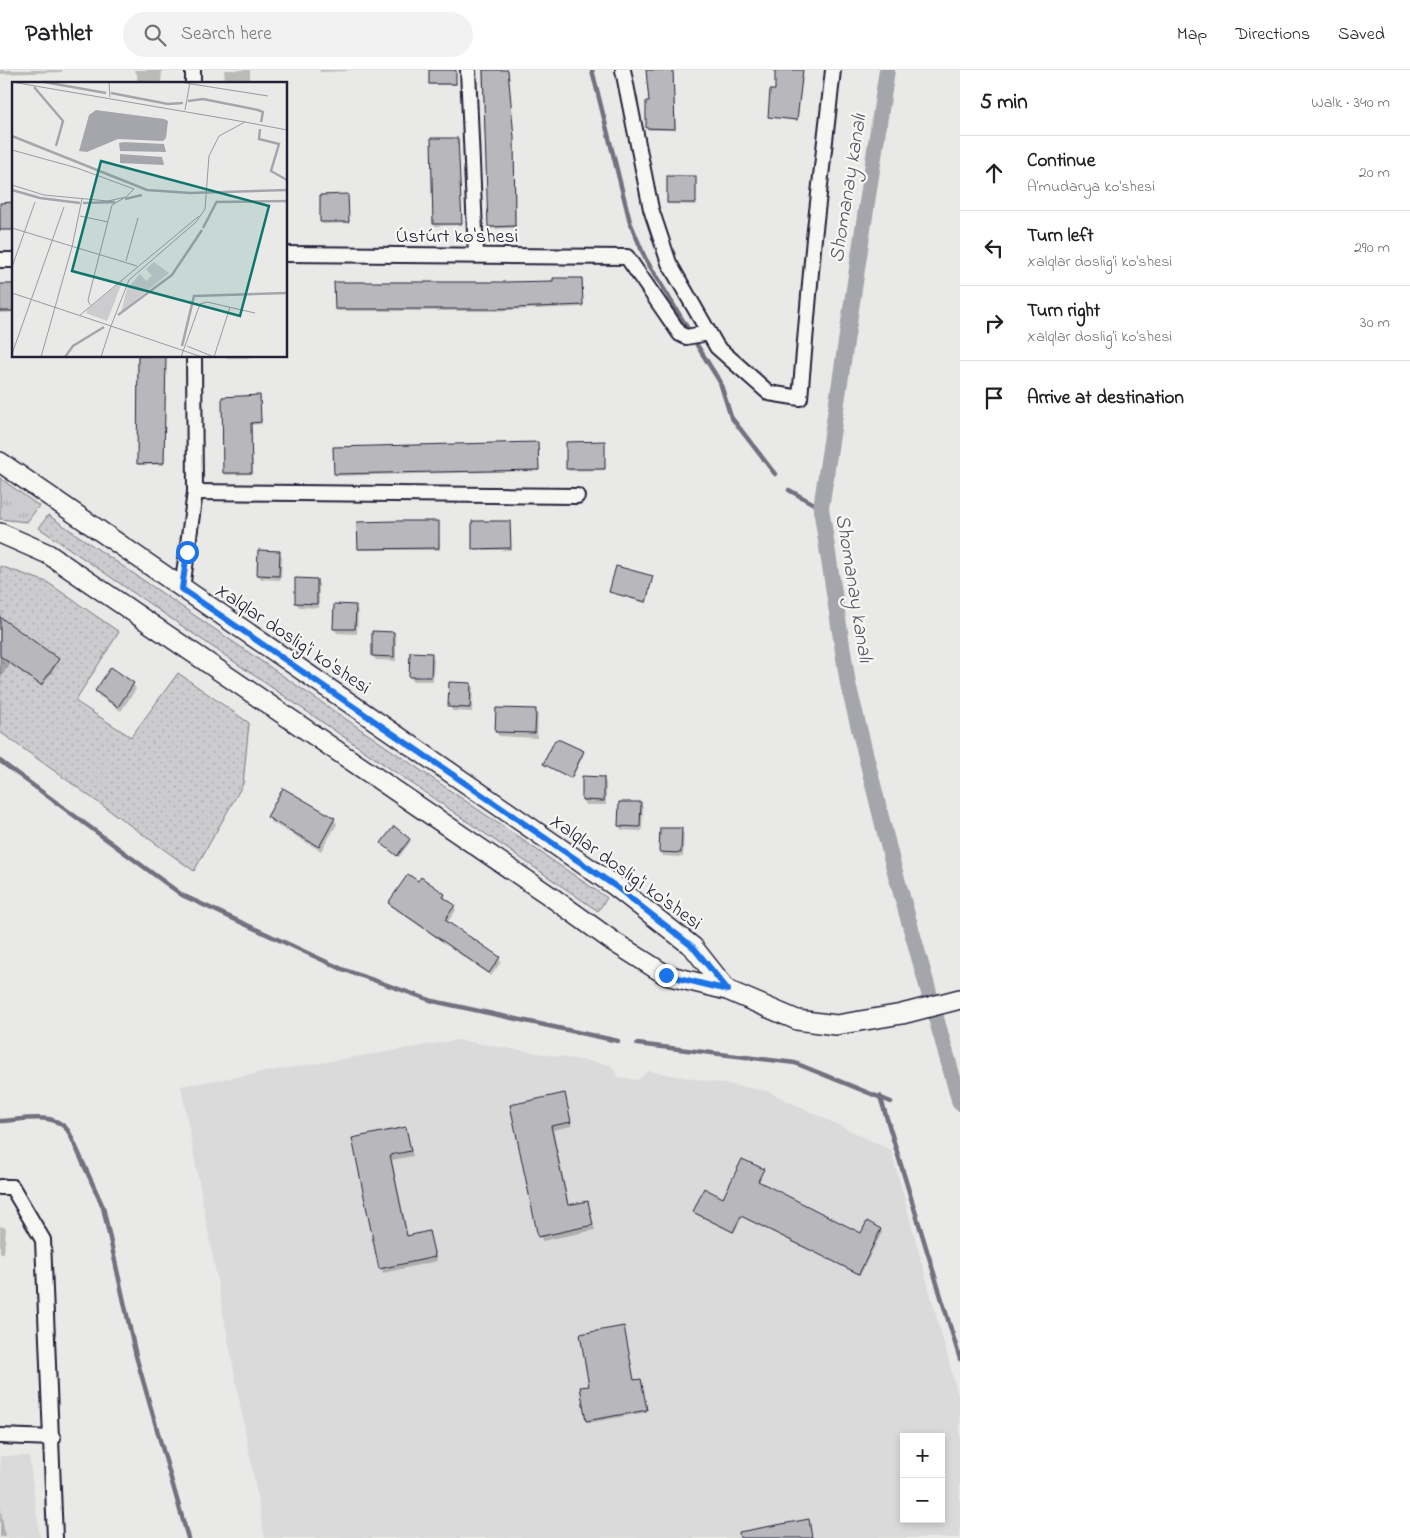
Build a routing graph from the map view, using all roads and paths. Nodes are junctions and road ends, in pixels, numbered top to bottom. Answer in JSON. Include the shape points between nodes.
{"nodes":[{"id":1,"x":468,"y":70,"type":"edge"},
{"id":2,"x":623,"y":70,"type":"edge"},
{"id":3,"x":833,"y":70,"type":"edge"},
{"id":4,"x":288,"y":254,"type":"edge"},
{"id":5,"x":476,"y":255,"type":"junction"},
{"id":6,"x":709,"y":333,"type":"junction"},
{"id":7,"x":194,"y":358,"type":"edge"},
{"id":8,"x":0,"y":462,"type":"edge"},
{"id":9,"x":195,"y":492,"type":"junction"},
{"id":10,"x":577,"y":496,"type":"dead end"},
{"id":11,"x":0,"y":533,"type":"edge"},
{"id":12,"x":182,"y":589,"type":"junction"},
{"id":13,"x":728,"y":990,"type":"junction"},
{"id":14,"x":960,"y":999,"type":"edge"},
{"id":15,"x":0,"y":1187,"type":"edge"},
{"id":16,"x":0,"y":1436,"type":"edge"},
{"id":17,"x":53,"y":1438,"type":"junction"},
{"id":18,"x":55,"y":1538,"type":"edge"}],
"edges":[{"from":1,"to":5,"type":"street"},
{"from":2,"to":6,"type":"street","via":[[651,209],[670,263]]},
{"from":3,"to":6,"type":"street","via":[[800,398],[769,393],[717,348]]},
{"from":4,"to":5,"type":"street","name":"Ústúrt ko'shesi"},
{"from":5,"to":6,"type":"street","name":"Ústúrt ko'shesi","via":[[627,257],[680,334],[686,337]]},
{"from":7,"to":9,"type":"street"},
{"from":8,"to":12,"type":"main road","name":"Xalqlar doslig'i ko'shesi"},
{"from":9,"to":10,"type":"street"},
{"from":9,"to":12,"type":"street"},
{"from":11,"to":13,"type":"main road","via":[[48,554],[651,966],[666,975]]},
{"from":12,"to":13,"type":"main road","name":"Xalqlar doslig'i ko'shesi","via":[[615,886],[693,947]]},
{"from":13,"to":14,"type":"main road","via":[[797,1020],[836,1025],[902,1014]]},
{"from":15,"to":17,"type":"street","via":[[12,1187],[43,1240]]},
{"from":16,"to":17,"type":"street"},
{"from":17,"to":18,"type":"street"}]}
